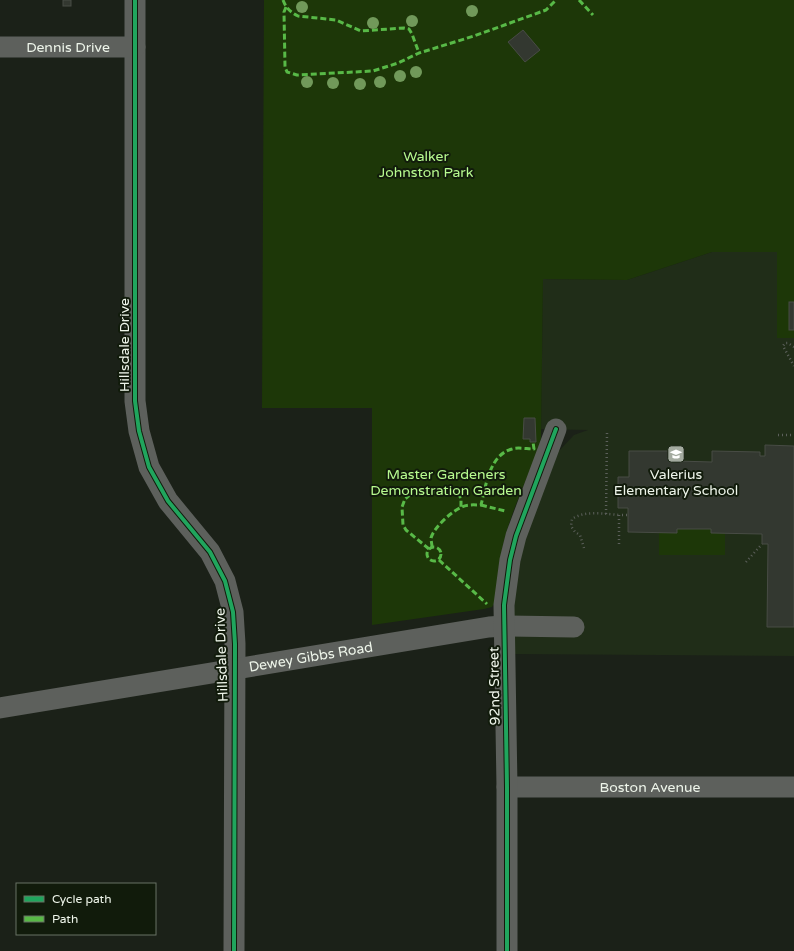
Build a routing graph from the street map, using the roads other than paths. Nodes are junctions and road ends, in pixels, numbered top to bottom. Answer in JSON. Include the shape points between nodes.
{"nodes":[{"id":1,"x":135,"y":0,"type":"edge"},
{"id":2,"x":0,"y":47,"type":"edge"},
{"id":3,"x":136,"y":47,"type":"junction"},
{"id":4,"x":556,"y":430,"type":"dead end"},
{"id":5,"x":504,"y":626,"type":"junction"},
{"id":6,"x":574,"y":627,"type":"dead end"},
{"id":7,"x":234,"y":670,"type":"junction"},
{"id":8,"x":0,"y":708,"type":"edge"},
{"id":9,"x":507,"y":787,"type":"junction"},
{"id":10,"x":794,"y":787,"type":"edge"},
{"id":11,"x":234,"y":951,"type":"edge"},
{"id":12,"x":507,"y":951,"type":"edge"}],
"edges":[{"from":1,"to":3,"type":"street","name":"Hillsdale Drive"},
{"from":2,"to":3,"type":"street","name":"Dennis Drive"},
{"from":3,"to":7,"type":"street","name":"Hillsdale Drive","via":[[136,401],[139,431],[149,467],[168,500],[210,552],[225,580],[233,612]]},
{"from":4,"to":5,"type":"street","name":"92nd Street","via":[[516,536],[506,584]]},
{"from":5,"to":6,"type":"street","name":"Dewey Gibbs Road"},
{"from":5,"to":7,"type":"street","name":"Dewey Gibbs Road"},
{"from":5,"to":9,"type":"street","name":"92nd Street"},
{"from":7,"to":8,"type":"street","name":"Dewey Gibbs Road"},
{"from":7,"to":11,"type":"street","name":"Hillsdale Drive"},
{"from":9,"to":10,"type":"street","name":"Boston Avenue"},
{"from":9,"to":12,"type":"street","name":"92nd Street"}]}
